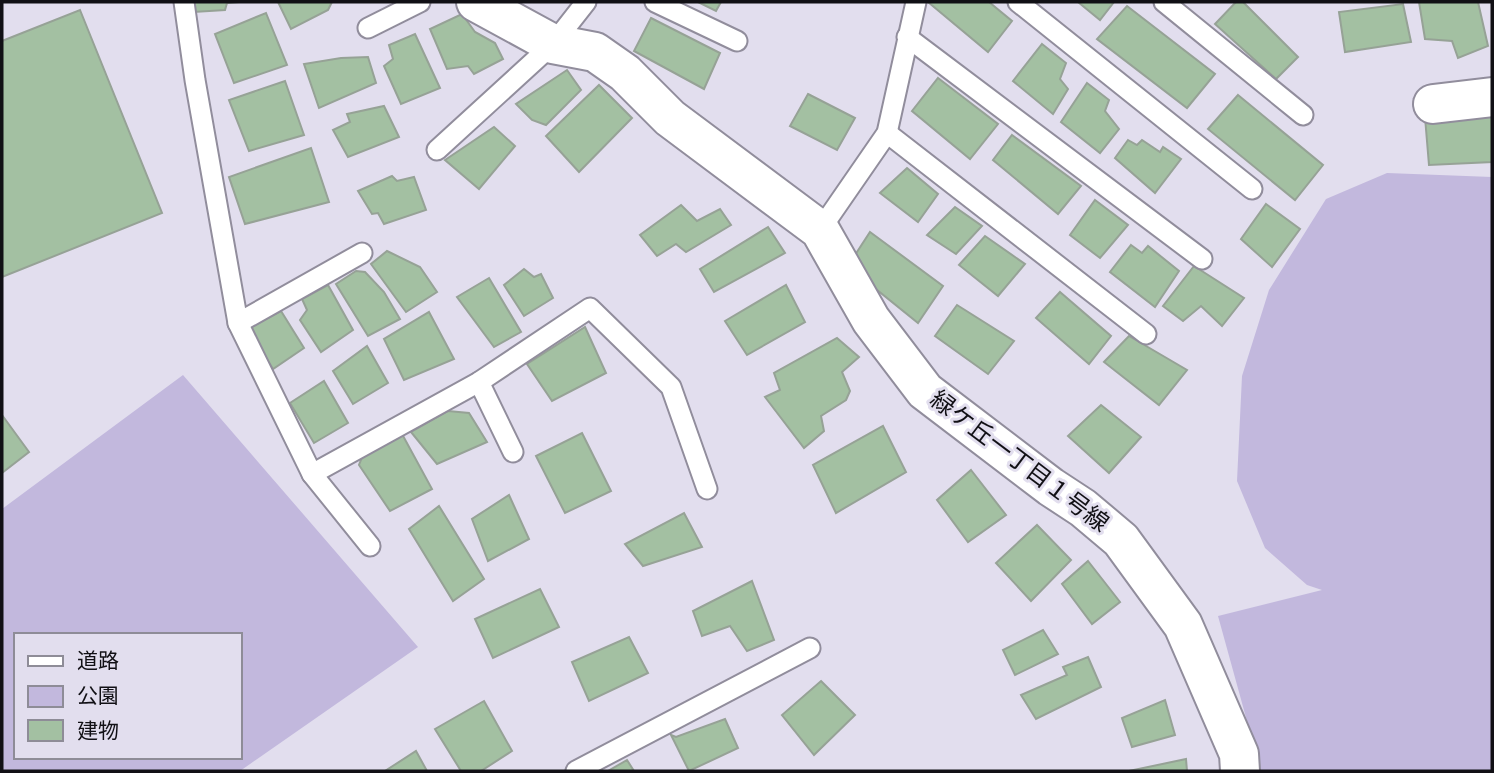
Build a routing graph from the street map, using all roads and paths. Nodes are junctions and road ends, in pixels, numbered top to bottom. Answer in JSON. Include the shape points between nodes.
{"nodes":[{"id":1,"x":184,"y":2,"type":"edge"},
{"id":2,"x":420,"y":2,"type":"edge"},
{"id":3,"x":476,"y":2,"type":"edge"},
{"id":4,"x":586,"y":2,"type":"edge"},
{"id":5,"x":655,"y":2,"type":"edge"},
{"id":6,"x":916,"y":2,"type":"edge"},
{"id":7,"x":1017,"y":2,"type":"edge"},
{"id":8,"x":1164,"y":2,"type":"edge"},
{"id":9,"x":368,"y":28,"type":"dead end"},
{"id":10,"x":907,"y":37,"type":"junction"},
{"id":11,"x":737,"y":41,"type":"dead end"},
{"id":12,"x":553,"y":44,"type":"junction"},
{"id":13,"x":1492,"y":97,"type":"edge"},
{"id":14,"x":1433,"y":104,"type":"dead end"},
{"id":15,"x":1303,"y":115,"type":"dead end"},
{"id":16,"x":887,"y":133,"type":"junction"},
{"id":17,"x":438,"y":150,"type":"dead end"},
{"id":18,"x":1252,"y":189,"type":"dead end"},
{"id":19,"x":820,"y":230,"type":"junction"},
{"id":20,"x":362,"y":253,"type":"dead end"},
{"id":21,"x":1202,"y":259,"type":"dead end"},
{"id":22,"x":237,"y":323,"type":"junction"},
{"id":23,"x":1146,"y":334,"type":"dead end"},
{"id":24,"x":480,"y":382,"type":"junction"},
{"id":25,"x":513,"y":452,"type":"dead end"},
{"id":26,"x":312,"y":474,"type":"junction"},
{"id":27,"x":707,"y":489,"type":"dead end"},
{"id":28,"x":370,"y":546,"type":"dead end"},
{"id":29,"x":810,"y":648,"type":"dead end"},
{"id":30,"x":576,"y":771,"type":"edge"},
{"id":31,"x":1240,"y":771,"type":"edge"}],
"edges":[{"from":1,"to":22,"type":"lane"},
{"from":2,"to":9,"type":"lane"},
{"from":3,"to":12,"type":"street","name":"緑ケ丘一丁目１号線"},
{"from":4,"to":12,"type":"lane"},
{"from":5,"to":11,"type":"lane"},
{"from":6,"to":10,"type":"lane"},
{"from":7,"to":18,"type":"lane"},
{"from":8,"to":15,"type":"lane"},
{"from":10,"to":16,"type":"lane"},
{"from":10,"to":21,"type":"lane"},
{"from":12,"to":17,"type":"lane"},
{"from":12,"to":19,"type":"street","name":"緑ケ丘一丁目１号線","via":[[595,52],[625,73],[670,118]]},
{"from":13,"to":14,"type":"street"},
{"from":16,"to":19,"type":"lane"},
{"from":16,"to":23,"type":"lane"},
{"from":19,"to":31,"type":"street","name":"緑ケ丘一丁目１号線","via":[[871,320],[925,391],[1121,540],[1183,625],[1239,754]]},
{"from":20,"to":22,"type":"lane"},
{"from":22,"to":26,"type":"lane"},
{"from":24,"to":25,"type":"lane"},
{"from":24,"to":26,"type":"lane"},
{"from":24,"to":27,"type":"lane","via":[[590,308],[671,387]]},
{"from":26,"to":28,"type":"lane"},
{"from":29,"to":30,"type":"lane"}]}
